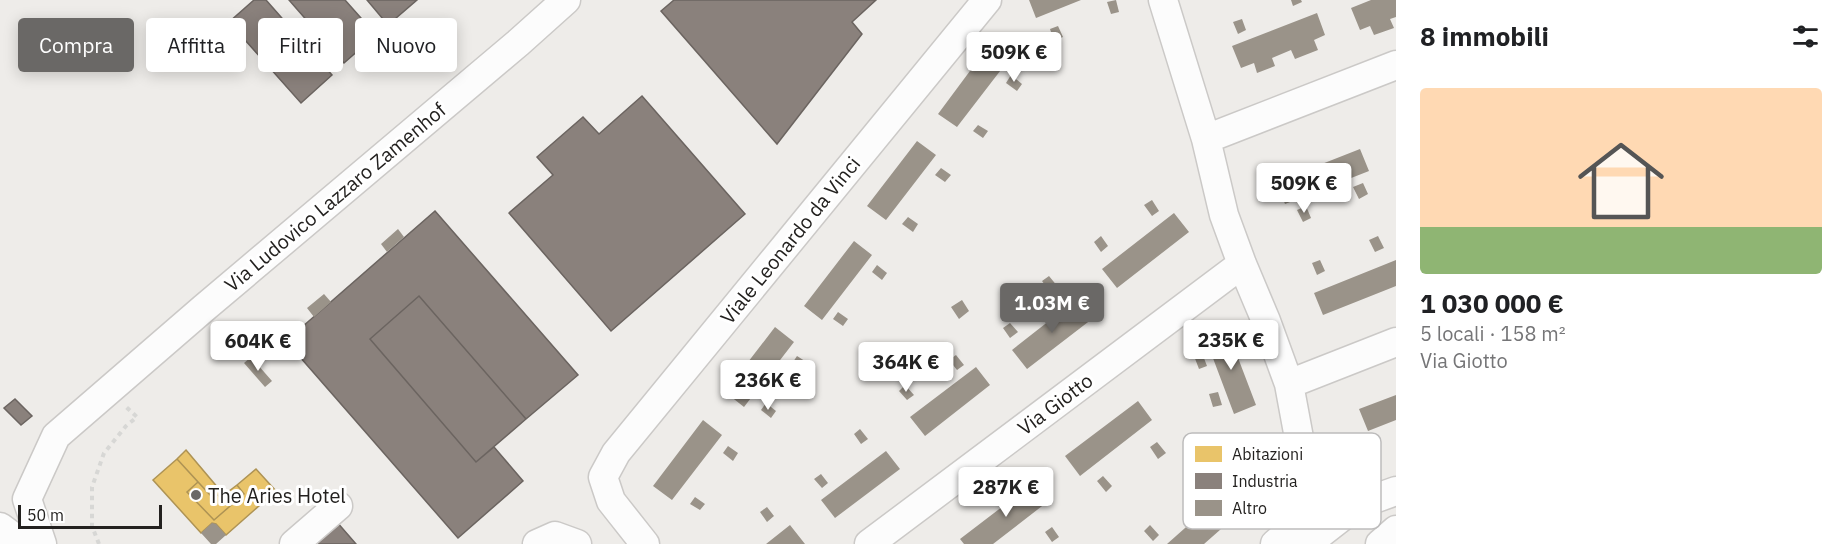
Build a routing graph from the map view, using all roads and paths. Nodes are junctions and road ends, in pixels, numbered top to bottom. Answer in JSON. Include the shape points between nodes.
{"nodes":[{"id":1,"x":566,"y":0,"type":"edge"},
{"id":2,"x":987,"y":0,"type":"edge"},
{"id":3,"x":1163,"y":0,"type":"edge"},
{"id":4,"x":1396,"y":65,"type":"edge"},
{"id":5,"x":1206,"y":139,"type":"junction"},
{"id":6,"x":1242,"y":264,"type":"junction"},
{"id":7,"x":1396,"y":342,"type":"edge"},
{"id":8,"x":1289,"y":384,"type":"junction"},
{"id":9,"x":109,"y":390,"type":"junction"},
{"id":10,"x":1297,"y":433,"type":"edge"},
{"id":11,"x":1396,"y":491,"type":"edge"},
{"id":12,"x":1381,"y":496,"type":"edge"},
{"id":13,"x":338,"y":506,"type":"dead end"},
{"id":14,"x":0,"y":527,"type":"edge"},
{"id":15,"x":1312,"y":530,"type":"edge"},
{"id":16,"x":1396,"y":530,"type":"edge"},
{"id":17,"x":23,"y":544,"type":"edge"},
{"id":18,"x":42,"y":544,"type":"edge"},
{"id":19,"x":99,"y":544,"type":"edge"},
{"id":20,"x":294,"y":544,"type":"edge"},
{"id":21,"x":537,"y":544,"type":"edge"},
{"id":22,"x":577,"y":544,"type":"edge"},
{"id":23,"x":645,"y":544,"type":"edge"},
{"id":24,"x":869,"y":544,"type":"edge"},
{"id":25,"x":1275,"y":544,"type":"edge"},
{"id":26,"x":1380,"y":544,"type":"edge"}],
"edges":[{"from":1,"to":9,"type":"street","name":"Via Ludovico Lazzaro Zamenhof"},
{"from":2,"to":23,"type":"street","name":"Viale Leonardo da Vinci","via":[[616,453],[603,477],[611,501]]},
{"from":3,"to":5,"type":"street"},
{"from":4,"to":5,"type":"street"},
{"from":5,"to":6,"type":"street","via":[[1224,215]]},
{"from":6,"to":8,"type":"street"},
{"from":6,"to":24,"type":"street","name":"Via Giotto"},
{"from":7,"to":8,"type":"street"},
{"from":8,"to":10,"type":"street"},
{"from":9,"to":18,"type":"street","name":"Via Ludovico Lazzaro Zamenhof","via":[[56,436],[27,499]]},
{"from":9,"to":19,"type":"path","via":[[137,417],[104,453],[92,488],[92,526]]},
{"from":11,"to":12,"type":"street"},
{"from":13,"to":20,"type":"street"},
{"from":14,"to":17,"type":"street"},
{"from":15,"to":25,"type":"street"},
{"from":16,"to":26,"type":"street"},
{"from":21,"to":22,"type":"street","via":[[555,536]]}]}
